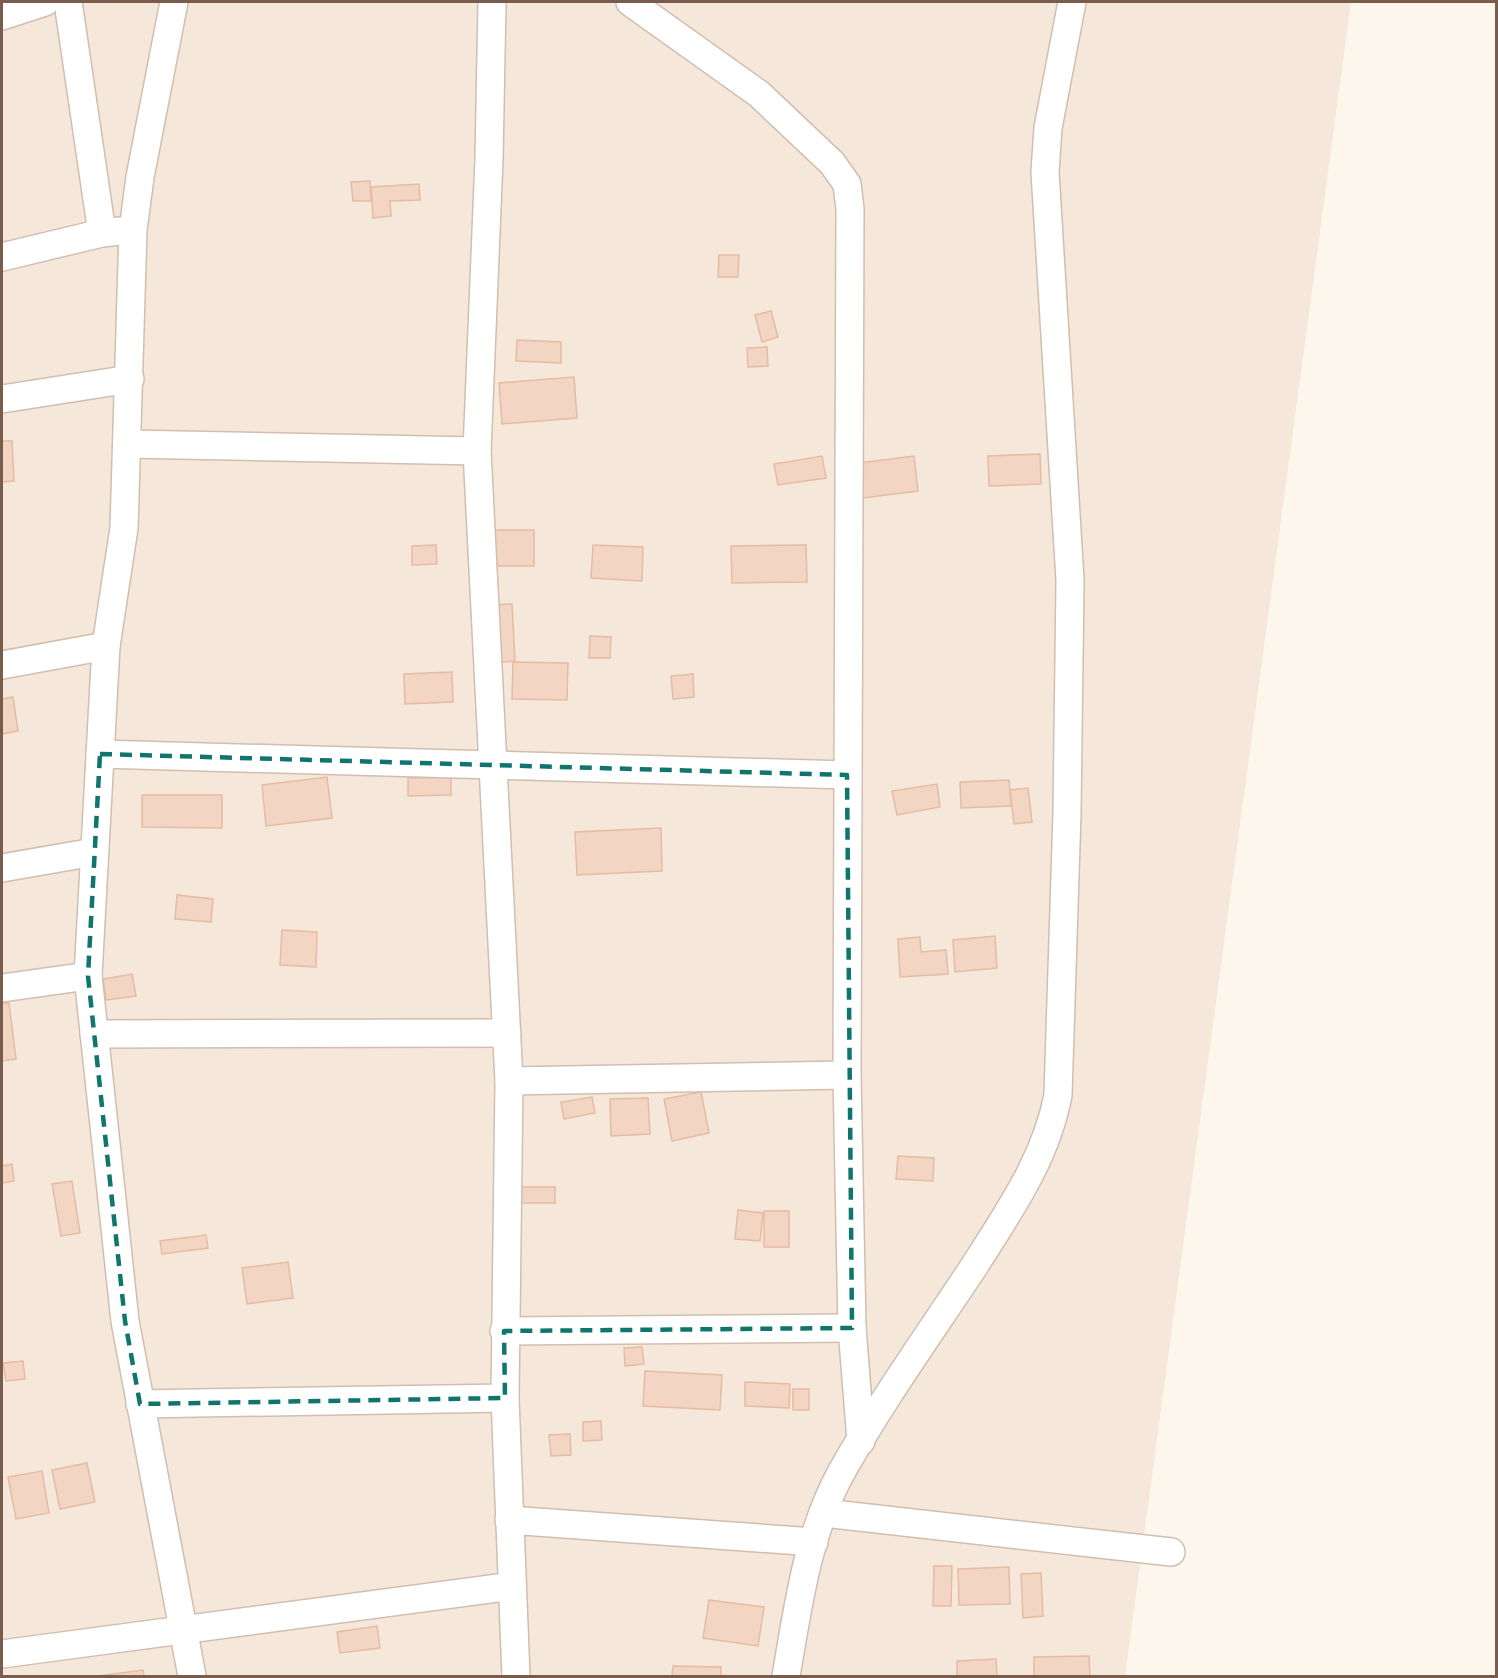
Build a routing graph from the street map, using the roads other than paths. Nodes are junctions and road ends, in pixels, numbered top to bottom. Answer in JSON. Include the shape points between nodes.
{"nodes":[{"id":1,"x":45,"y":2,"type":"edge"},
{"id":2,"x":68,"y":2,"type":"edge"},
{"id":3,"x":174,"y":2,"type":"edge"},
{"id":4,"x":492,"y":2,"type":"edge"},
{"id":5,"x":630,"y":2,"type":"edge"},
{"id":6,"x":1072,"y":2,"type":"edge"},
{"id":7,"x":2,"y":16,"type":"edge"},
{"id":8,"x":133,"y":230,"type":"junction"},
{"id":9,"x":102,"y":233,"type":"junction"},
{"id":10,"x":2,"y":256,"type":"edge"},
{"id":11,"x":130,"y":379,"type":"junction"},
{"id":12,"x":2,"y":399,"type":"edge"},
{"id":13,"x":129,"y":444,"type":"junction"},
{"id":14,"x":477,"y":451,"type":"junction"},
{"id":15,"x":106,"y":646,"type":"junction"},
{"id":16,"x":2,"y":665,"type":"edge"},
{"id":17,"x":100,"y":754,"type":"junction"},
{"id":18,"x":493,"y":764,"type":"junction"},
{"id":19,"x":847,"y":776,"type":"junction"},
{"id":20,"x":94,"y":852,"type":"junction"},
{"id":21,"x":2,"y":868,"type":"edge"},
{"id":22,"x":88,"y":976,"type":"junction"},
{"id":23,"x":2,"y":988,"type":"edge"},
{"id":24,"x":507,"y":1033,"type":"junction"},
{"id":25,"x":94,"y":1034,"type":"junction"},
{"id":26,"x":847,"y":1075,"type":"junction"},
{"id":27,"x":509,"y":1081,"type":"junction"},
{"id":28,"x":852,"y":1328,"type":"junction"},
{"id":29,"x":504,"y":1331,"type":"junction"},
{"id":30,"x":505,"y":1398,"type":"junction"},
{"id":31,"x":140,"y":1404,"type":"junction"},
{"id":32,"x":861,"y":1441,"type":"junction"},
{"id":33,"x":824,"y":1513,"type":"junction"},
{"id":34,"x":509,"y":1520,"type":"junction"},
{"id":35,"x":814,"y":1542,"type":"junction"},
{"id":36,"x":1171,"y":1552,"type":"dead end"},
{"id":37,"x":512,"y":1586,"type":"junction"},
{"id":38,"x":183,"y":1632,"type":"junction"},
{"id":39,"x":2,"y":1654,"type":"edge"},
{"id":40,"x":192,"y":1677,"type":"edge"},
{"id":41,"x":516,"y":1677,"type":"edge"},
{"id":42,"x":786,"y":1677,"type":"edge"}],
"edges":[{"from":1,"to":7,"type":"street"},
{"from":2,"to":9,"type":"street"},
{"from":3,"to":8,"type":"street"},
{"from":4,"to":14,"type":"street"},
{"from":5,"to":19,"type":"street","via":[[759,94],[832,163],[847,184]]},
{"from":6,"to":32,"type":"street","via":[[1048,128],[1045,172],[1070,580],[1058,1095],[1053,1122],[1021,1192]]},
{"from":8,"to":9,"type":"street"},
{"from":8,"to":11,"type":"street"},
{"from":9,"to":10,"type":"street"},
{"from":11,"to":12,"type":"street"},
{"from":11,"to":13,"type":"street"},
{"from":13,"to":14,"type":"street"},
{"from":13,"to":15,"type":"street","via":[[124,528]]},
{"from":14,"to":18,"type":"street"},
{"from":15,"to":16,"type":"street"},
{"from":15,"to":17,"type":"street"},
{"from":17,"to":18,"type":"street"},
{"from":17,"to":20,"type":"street"},
{"from":18,"to":19,"type":"street"},
{"from":18,"to":24,"type":"street"},
{"from":19,"to":26,"type":"street"},
{"from":20,"to":21,"type":"street"},
{"from":20,"to":22,"type":"street"},
{"from":22,"to":23,"type":"street"},
{"from":22,"to":25,"type":"street"},
{"from":24,"to":25,"type":"street"},
{"from":24,"to":27,"type":"street"},
{"from":25,"to":31,"type":"street","via":[[125,1322]]},
{"from":26,"to":27,"type":"street"},
{"from":26,"to":28,"type":"street"},
{"from":27,"to":29,"type":"street"},
{"from":28,"to":29,"type":"street"},
{"from":28,"to":32,"type":"street"},
{"from":29,"to":30,"type":"street"},
{"from":30,"to":31,"type":"street"},
{"from":30,"to":34,"type":"street"},
{"from":31,"to":38,"type":"street"},
{"from":32,"to":33,"type":"street","via":[[841,1473]]},
{"from":33,"to":35,"type":"street"},
{"from":33,"to":36,"type":"street"},
{"from":34,"to":35,"type":"street"},
{"from":34,"to":37,"type":"street"},
{"from":35,"to":42,"type":"street","via":[[798,1604]]},
{"from":37,"to":38,"type":"street"},
{"from":37,"to":41,"type":"street"},
{"from":38,"to":39,"type":"street"},
{"from":38,"to":40,"type":"street"}]}
